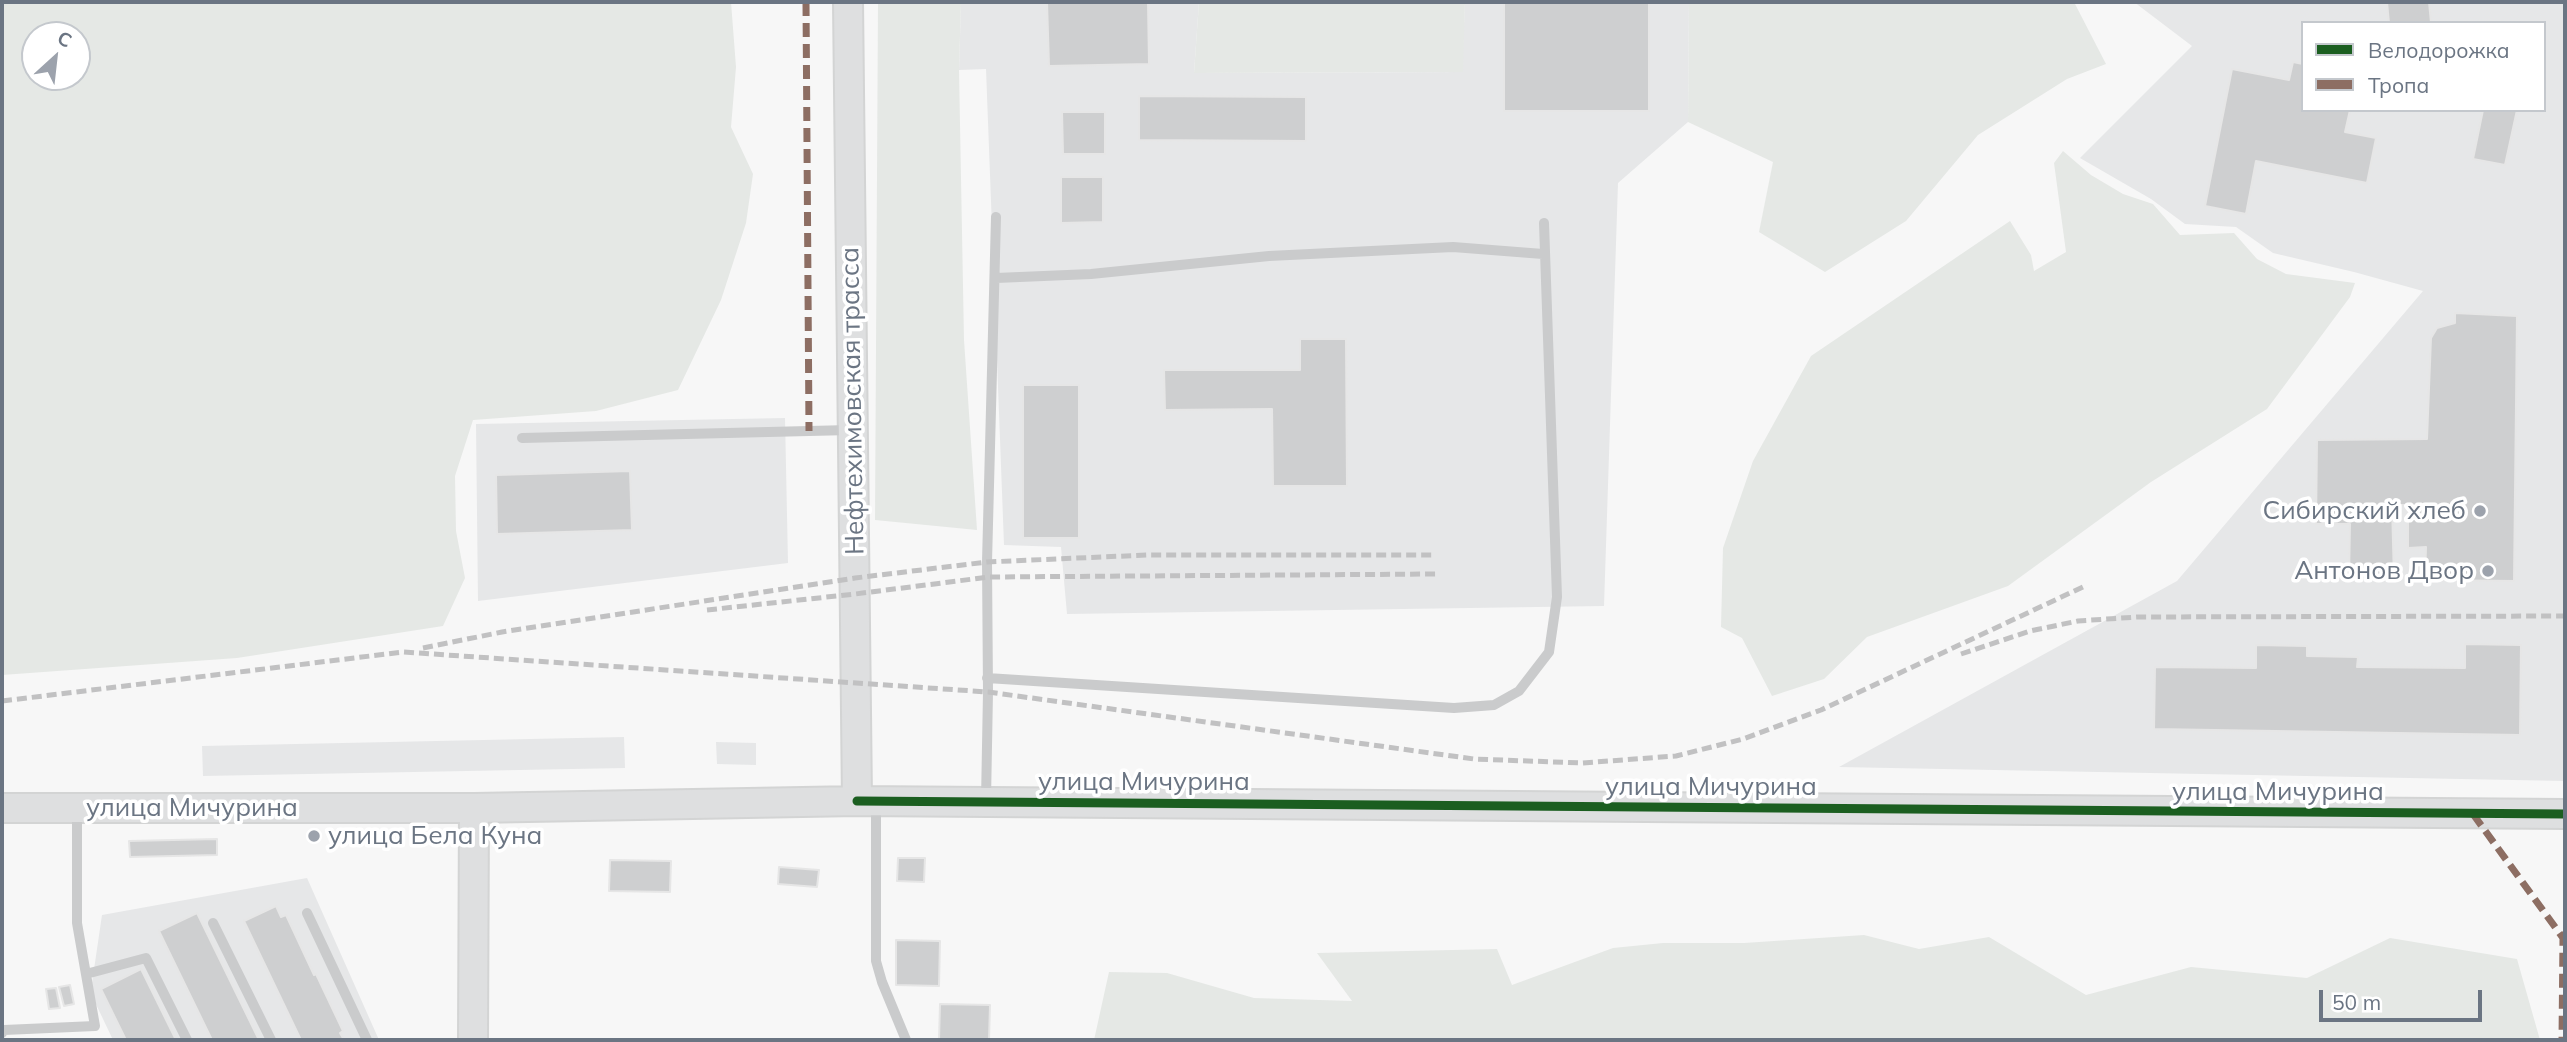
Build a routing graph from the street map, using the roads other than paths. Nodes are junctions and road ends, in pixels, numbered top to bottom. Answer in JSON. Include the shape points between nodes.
{"nodes":[{"id":1,"x":848,"y":2,"type":"edge"},
{"id":2,"x":996,"y":217,"type":"dead end"},
{"id":3,"x":1544,"y":223,"type":"dead end"},
{"id":4,"x":1543,"y":254,"type":"junction"},
{"id":5,"x":996,"y":278,"type":"junction"},
{"id":6,"x":854,"y":430,"type":"junction"},
{"id":7,"x":522,"y":439,"type":"dead end"},
{"id":8,"x":987,"y":678,"type":"junction"},
{"id":9,"x":867,"y":801,"type":"junction"},
{"id":10,"x":986,"y":802,"type":"junction"},
{"id":11,"x":2,"y":808,"type":"edge"},
{"id":12,"x":77,"y":808,"type":"junction"},
{"id":13,"x":474,"y":808,"type":"junction"},
{"id":14,"x":2565,"y":814,"type":"edge"},
{"id":15,"x":307,"y":913,"type":"dead end"},
{"id":16,"x":214,"y":923,"type":"dead end"},
{"id":17,"x":86,"y":974,"type":"junction"},
{"id":18,"x":2,"y":1033,"type":"edge"},
{"id":19,"x":187,"y":1040,"type":"edge"},
{"id":20,"x":271,"y":1040,"type":"edge"},
{"id":21,"x":367,"y":1040,"type":"edge"},
{"id":22,"x":472,"y":1040,"type":"edge"},
{"id":23,"x":906,"y":1040,"type":"edge"}],
"edges":[{"from":1,"to":6,"type":"main road","name":"Нефтехимовская трасса"},
{"from":2,"to":5,"type":"lane"},
{"from":3,"to":4,"type":"lane"},
{"from":4,"to":5,"type":"lane","via":[[1453,247]]},
{"from":4,"to":8,"type":"lane","via":[[1557,597],[1549,652],[1520,691],[1494,705],[1454,708]]},
{"from":5,"to":8,"type":"lane"},
{"from":6,"to":7,"type":"lane"},
{"from":6,"to":9,"type":"main road","name":"Нефтехимовская трасса"},
{"from":8,"to":10,"type":"lane"},
{"from":9,"to":10,"type":"main road","name":"улица Мичурина"},
{"from":9,"to":13,"type":"main road","name":"улица Мичурина"},
{"from":9,"to":23,"type":"lane","via":[[876,961]]},
{"from":10,"to":14,"type":"main road","name":"улица Мичурина"},
{"from":11,"to":12,"type":"main road","name":"улица Мичурина"},
{"from":12,"to":13,"type":"main road","name":"улица Мичурина"},
{"from":12,"to":17,"type":"lane","via":[[77,923]]},
{"from":13,"to":22,"type":"main road"},
{"from":15,"to":21,"type":"lane"},
{"from":16,"to":20,"type":"lane"},
{"from":17,"to":18,"type":"lane","via":[[95,1026]]},
{"from":17,"to":19,"type":"lane","via":[[146,958]]}]}
